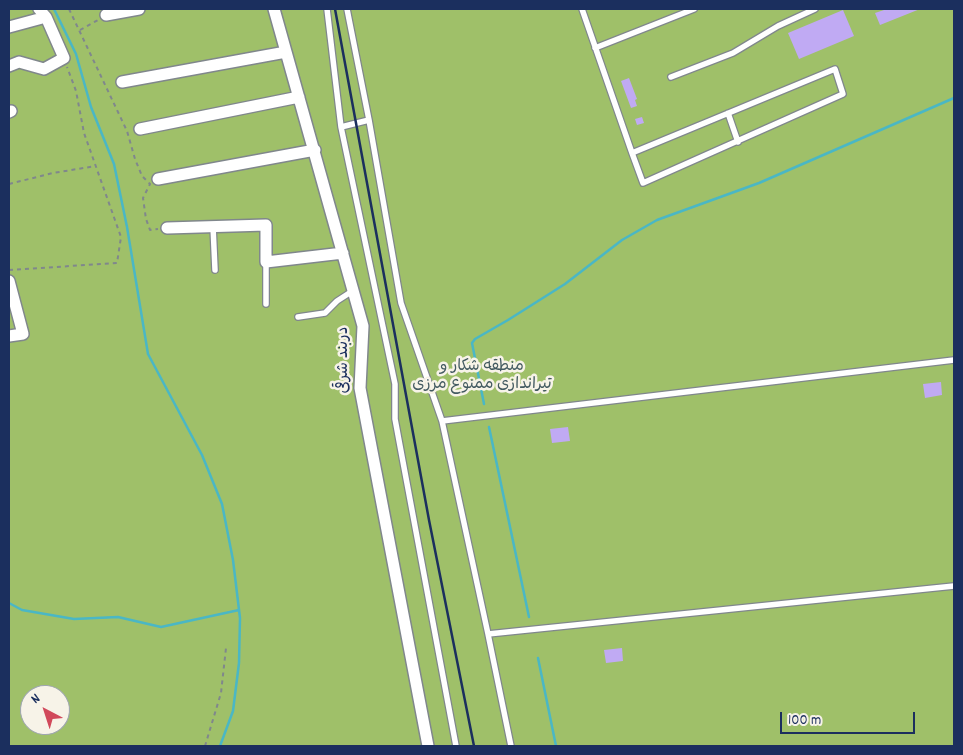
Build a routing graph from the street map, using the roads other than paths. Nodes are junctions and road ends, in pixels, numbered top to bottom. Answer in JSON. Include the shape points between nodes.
{"nodes":[{"id":1,"x":139,"y":9,"type":"edge"},
{"id":2,"x":274,"y":9,"type":"edge"},
{"id":3,"x":327,"y":9,"type":"edge"},
{"id":4,"x":347,"y":9,"type":"edge"},
{"id":5,"x":582,"y":9,"type":"edge"},
{"id":6,"x":694,"y":9,"type":"edge"},
{"id":7,"x":815,"y":9,"type":"edge"},
{"id":8,"x":43,"y":13,"type":"edge"},
{"id":9,"x":106,"y":15,"type":"road end"},
{"id":10,"x":9,"y":27,"type":"edge"},
{"id":11,"x":595,"y":48,"type":"junction"},
{"id":12,"x":286,"y":52,"type":"junction"},
{"id":13,"x":9,"y":66,"type":"edge"},
{"id":14,"x":671,"y":78,"type":"dead end"},
{"id":15,"x":122,"y":82,"type":"dead end"},
{"id":16,"x":299,"y":97,"type":"junction"},
{"id":17,"x":728,"y":113,"type":"junction"},
{"id":18,"x":370,"y":120,"type":"junction"},
{"id":19,"x":341,"y":126,"type":"junction"},
{"id":20,"x":140,"y":129,"type":"dead end"},
{"id":21,"x":738,"y":142,"type":"junction"},
{"id":22,"x":315,"y":150,"type":"junction"},
{"id":23,"x":632,"y":153,"type":"junction"},
{"id":24,"x":158,"y":178,"type":"dead end"},
{"id":25,"x":213,"y":226,"type":"junction"},
{"id":26,"x":167,"y":228,"type":"road end"},
{"id":27,"x":344,"y":254,"type":"junction"},
{"id":28,"x":266,"y":262,"type":"junction"},
{"id":29,"x":215,"y":270,"type":"dead end"},
{"id":30,"x":9,"y":281,"type":"edge"},
{"id":31,"x":354,"y":290,"type":"junction"},
{"id":32,"x":266,"y":304,"type":"dead end"},
{"id":33,"x":298,"y":317,"type":"dead end"},
{"id":34,"x":9,"y":336,"type":"edge"},
{"id":35,"x":954,"y":360,"type":"edge"},
{"id":36,"x":442,"y":421,"type":"junction"},
{"id":37,"x":954,"y":586,"type":"edge"},
{"id":38,"x":488,"y":634,"type":"junction"},
{"id":39,"x":428,"y":746,"type":"edge"},
{"id":40,"x":456,"y":746,"type":"edge"},
{"id":41,"x":511,"y":746,"type":"edge"}],
"edges":[{"from":1,"to":9,"type":"street"},
{"from":2,"to":12,"type":"street","name":"دربند شرقی"},
{"from":3,"to":19,"type":"lane"},
{"from":4,"to":18,"type":"lane"},
{"from":5,"to":11,"type":"lane"},
{"from":6,"to":11,"type":"lane"},
{"from":7,"to":14,"type":"lane","via":[[778,26],[733,53]]},
{"from":8,"to":10,"type":"street"},
{"from":8,"to":13,"type":"street","via":[[64,58],[44,69],[19,62]]},
{"from":11,"to":23,"type":"lane"},
{"from":12,"to":15,"type":"street"},
{"from":12,"to":16,"type":"street","name":"دربند شرقی"},
{"from":16,"to":20,"type":"street"},
{"from":16,"to":22,"type":"street","name":"دربند شرقی"},
{"from":17,"to":21,"type":"lane"},
{"from":17,"to":21,"type":"lane","via":[[834,69],[843,94]]},
{"from":17,"to":23,"type":"lane"},
{"from":18,"to":19,"type":"lane"},
{"from":18,"to":36,"type":"lane","via":[[401,304]]},
{"from":19,"to":40,"type":"lane","via":[[395,384],[395,418]]},
{"from":21,"to":23,"type":"lane","via":[[643,183]]},
{"from":22,"to":24,"type":"street"},
{"from":22,"to":27,"type":"street","name":"دربند شرقی"},
{"from":25,"to":26,"type":"street"},
{"from":25,"to":28,"type":"street","via":[[266,225]]},
{"from":25,"to":29,"type":"lane"},
{"from":27,"to":28,"type":"street"},
{"from":27,"to":31,"type":"street","name":"دربند شرقی"},
{"from":28,"to":32,"type":"lane"},
{"from":30,"to":34,"type":"street","via":[[23,334]]},
{"from":31,"to":33,"type":"lane","via":[[325,313]]},
{"from":31,"to":39,"type":"street","name":"دربند شرقی","via":[[363,326],[360,388]]},
{"from":35,"to":36,"type":"lane"},
{"from":36,"to":38,"type":"lane"},
{"from":37,"to":38,"type":"lane"},
{"from":38,"to":41,"type":"lane"}]}
